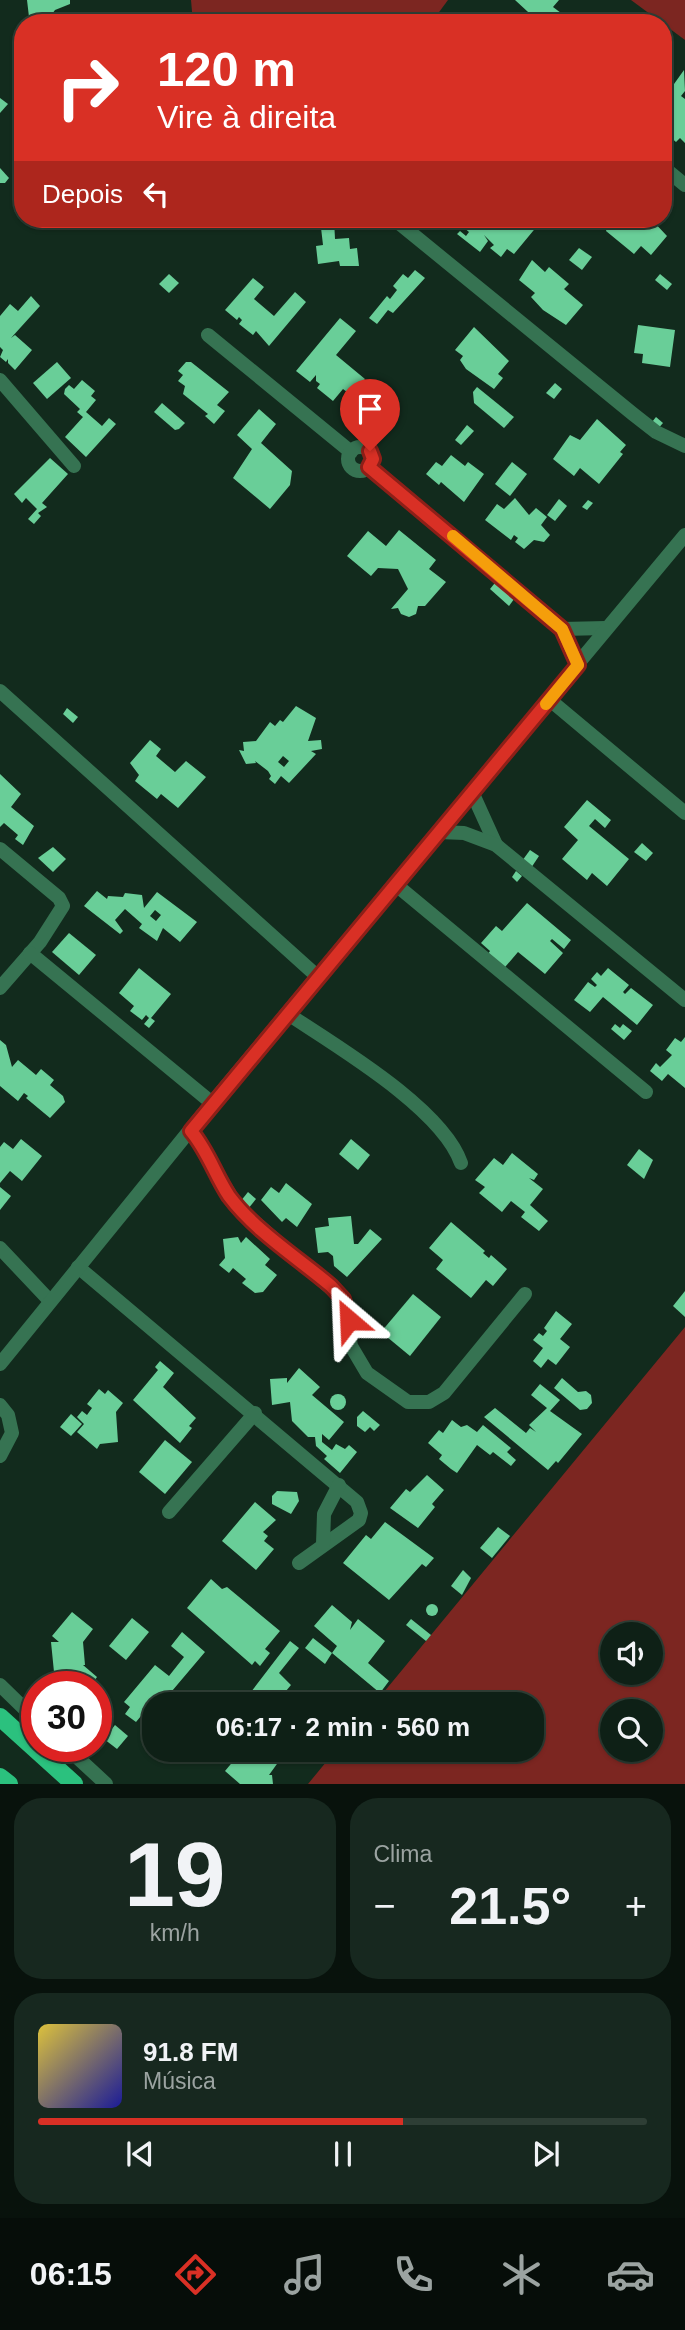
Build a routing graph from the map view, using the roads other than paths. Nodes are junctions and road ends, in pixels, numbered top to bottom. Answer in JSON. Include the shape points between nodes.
{"nodes":[{"id":1,"x":405,"y":228,"type":"edge"},
{"id":2,"x":208,"y":335,"type":"dead end"},
{"id":3,"x":0,"y":380,"type":"edge"},
{"id":4,"x":685,"y":446,"type":"edge"},
{"id":5,"x":74,"y":466,"type":"dead end"},
{"id":6,"x":685,"y":536,"type":"edge"},
{"id":7,"x":606,"y":628,"type":"junction"},
{"id":8,"x":562,"y":629,"type":"junction"},
{"id":9,"x":578,"y":665,"type":"junction"},
{"id":10,"x":0,"y":691,"type":"edge"},
{"id":11,"x":550,"y":700,"type":"junction"},
{"id":12,"x":472,"y":792,"type":"junction"},
{"id":13,"x":685,"y":813,"type":"edge"},
{"id":14,"x":439,"y":832,"type":"junction"},
{"id":15,"x":496,"y":845,"type":"junction"},
{"id":16,"x":0,"y":849,"type":"edge"},
{"id":17,"x":395,"y":884,"type":"junction"},
{"id":18,"x":30,"y":953,"type":"junction"},
{"id":19,"x":318,"y":977,"type":"junction"},
{"id":20,"x":0,"y":988,"type":"edge"},
{"id":21,"x":685,"y":1000,"type":"edge"},
{"id":22,"x":288,"y":1014,"type":"junction"},
{"id":23,"x":646,"y":1092,"type":"dead end"},
{"id":24,"x":212,"y":1103,"type":"junction"},
{"id":25,"x":191,"y":1131,"type":"junction"},
{"id":26,"x":461,"y":1163,"type":"dead end"},
{"id":27,"x":0,"y":1248,"type":"edge"},
{"id":28,"x":78,"y":1267,"type":"junction"},
{"id":29,"x":525,"y":1294,"type":"dead end"},
{"id":30,"x":50,"y":1301,"type":"junction"},
{"id":31,"x":0,"y":1364,"type":"edge"},
{"id":32,"x":0,"y":1405,"type":"edge"},
{"id":33,"x":255,"y":1413,"type":"junction"},
{"id":34,"x":0,"y":1456,"type":"edge"},
{"id":35,"x":339,"y":1485,"type":"junction"},
{"id":36,"x":169,"y":1512,"type":"dead end"},
{"id":37,"x":323,"y":1545,"type":"junction"},
{"id":38,"x":299,"y":1563,"type":"dead end"},
{"id":39,"x":0,"y":1685,"type":"edge"},
{"id":40,"x":21,"y":1705,"type":"edge"},
{"id":41,"x":0,"y":1717,"type":"edge"},
{"id":42,"x":0,"y":1730,"type":"edge"},
{"id":43,"x":21,"y":1737,"type":"edge"},
{"id":44,"x":21,"y":1747,"type":"edge"},
{"id":45,"x":49,"y":1762,"type":"edge"},
{"id":46,"x":82,"y":1762,"type":"edge"},
{"id":47,"x":0,"y":1777,"type":"edge"},
{"id":48,"x":9,"y":1784,"type":"edge"},
{"id":49,"x":74,"y":1784,"type":"edge"},
{"id":50,"x":106,"y":1784,"type":"edge"}],
"edges":[{"from":1,"to":4,"type":"street","via":[[656,432]]},
{"from":2,"to":8,"type":"street","via":[[351,452],[348,460],[353,468],[369,467]]},
{"from":3,"to":5,"type":"street"},
{"from":6,"to":7,"type":"street"},
{"from":7,"to":8,"type":"street"},
{"from":7,"to":9,"type":"street"},
{"from":8,"to":9,"type":"street"},
{"from":9,"to":11,"type":"street"},
{"from":10,"to":19,"type":"street"},
{"from":11,"to":12,"type":"street"},
{"from":11,"to":13,"type":"street"},
{"from":12,"to":14,"type":"street"},
{"from":12,"to":15,"type":"street"},
{"from":14,"to":15,"type":"street","via":[[464,833]]},
{"from":14,"to":17,"type":"street"},
{"from":15,"to":21,"type":"street"},
{"from":16,"to":18,"type":"street","via":[[62,902],[62,910]]},
{"from":17,"to":19,"type":"street"},
{"from":17,"to":23,"type":"street"},
{"from":18,"to":20,"type":"street"},
{"from":18,"to":24,"type":"street"},
{"from":19,"to":22,"type":"street"},
{"from":22,"to":24,"type":"street"},
{"from":22,"to":26,"type":"street","via":[[378,1074],[446,1137]]},
{"from":24,"to":25,"type":"street"},
{"from":25,"to":28,"type":"street"},
{"from":25,"to":29,"type":"street","via":[[241,1210],[343,1299],[356,1359],[396,1396],[417,1403],[444,1393]]},
{"from":27,"to":30,"type":"street"},
{"from":28,"to":30,"type":"street"},
{"from":28,"to":33,"type":"street"},
{"from":30,"to":31,"type":"street"},
{"from":32,"to":34,"type":"street","via":[[12,1433]]},
{"from":33,"to":35,"type":"street"},
{"from":33,"to":36,"type":"street"},
{"from":35,"to":37,"type":"street","via":[[324,1514]]},
{"from":35,"to":37,"type":"street","via":[[357,1502],[361,1513],[359,1520]]},
{"from":37,"to":38,"type":"street"},
{"from":39,"to":40,"type":"street"},
{"from":41,"to":43,"type":"main road"},
{"from":42,"to":44,"type":"main road"},
{"from":45,"to":49,"type":"main road"},
{"from":46,"to":50,"type":"street"},
{"from":47,"to":48,"type":"main road"}]}
